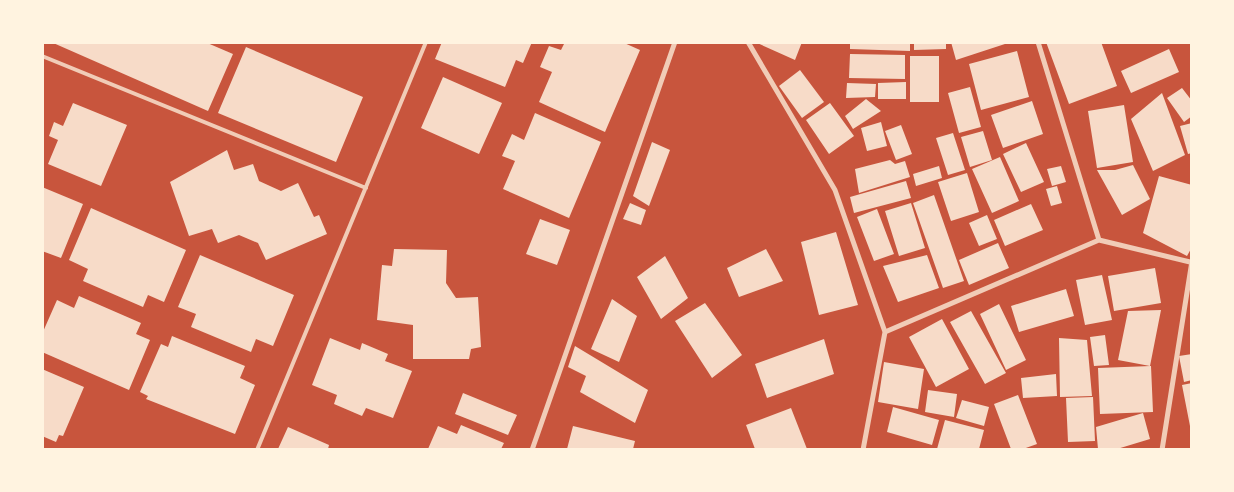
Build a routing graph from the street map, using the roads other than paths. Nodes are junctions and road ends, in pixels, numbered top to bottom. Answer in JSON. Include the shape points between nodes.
{"nodes":[{"id":1,"x":426,"y":42,"type":"edge"},
{"id":2,"x":675,"y":42,"type":"edge"},
{"id":3,"x":748,"y":42,"type":"edge"},
{"id":4,"x":1038,"y":42,"type":"edge"},
{"id":5,"x":42,"y":56,"type":"edge"},
{"id":6,"x":366,"y":188,"type":"junction"},
{"id":7,"x":1098,"y":240,"type":"junction"},
{"id":8,"x":1191,"y":262,"type":"edge"},
{"id":9,"x":885,"y":332,"type":"junction"},
{"id":10,"x":257,"y":450,"type":"edge"},
{"id":11,"x":532,"y":450,"type":"edge"},
{"id":12,"x":863,"y":450,"type":"edge"},
{"id":13,"x":1162,"y":450,"type":"edge"}],
"edges":[{"from":1,"to":6,"type":"lane"},
{"from":2,"to":11,"type":"street"},
{"from":3,"to":9,"type":"street","via":[[835,190]]},
{"from":4,"to":7,"type":"street"},
{"from":5,"to":6,"type":"lane"},
{"from":6,"to":10,"type":"lane"},
{"from":7,"to":8,"type":"street"},
{"from":7,"to":9,"type":"street"},
{"from":8,"to":13,"type":"street"},
{"from":9,"to":12,"type":"street"}]}
